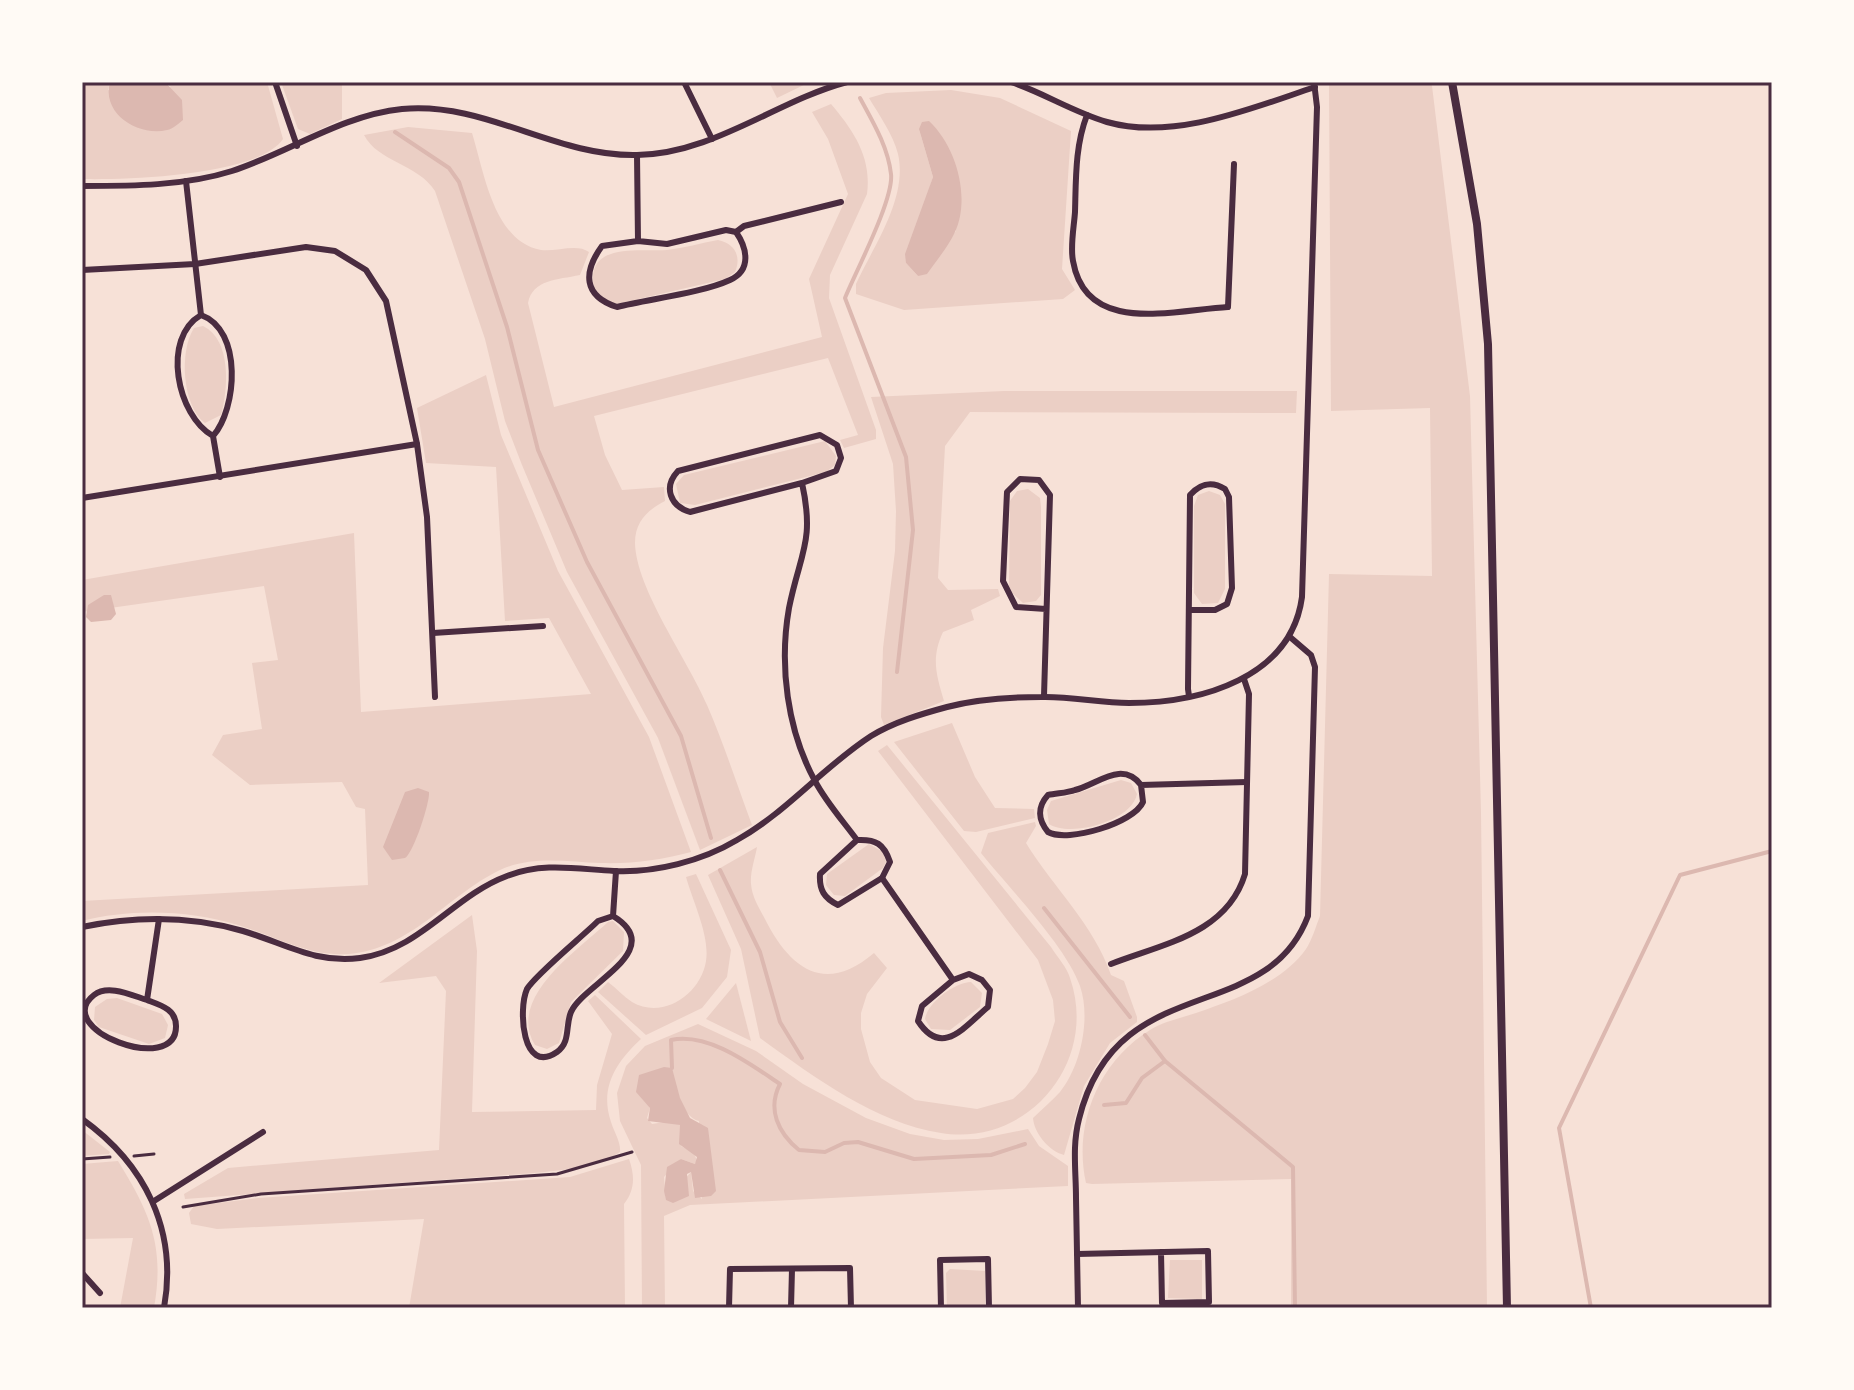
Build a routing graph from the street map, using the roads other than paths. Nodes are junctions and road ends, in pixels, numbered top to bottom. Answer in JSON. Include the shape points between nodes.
{"nodes":[{"id":1,"x":275,"y":82,"type":"edge"},
{"id":2,"x":684,"y":82,"type":"edge"},
{"id":3,"x":847,"y":82,"type":"edge"},
{"id":4,"x":1011,"y":82,"type":"edge"},
{"id":5,"x":1452,"y":82,"type":"edge"},
{"id":6,"x":1314,"y":84,"type":"edge"},
{"id":7,"x":1087,"y":115,"type":"junction"},
{"id":8,"x":712,"y":139,"type":"junction"},
{"id":9,"x":297,"y":146,"type":"junction"},
{"id":10,"x":637,"y":155,"type":"junction"},
{"id":11,"x":1234,"y":164,"type":"dead end"},
{"id":12,"x":186,"y":181,"type":"junction"},
{"id":13,"x":82,"y":186,"type":"edge"},
{"id":14,"x":841,"y":202,"type":"dead end"},
{"id":15,"x":736,"y":232,"type":"junction"},
{"id":16,"x":638,"y":241,"type":"junction"},
{"id":17,"x":195,"y":264,"type":"junction"},
{"id":18,"x":82,"y":270,"type":"edge"},
{"id":19,"x":201,"y":315,"type":"junction"},
{"id":20,"x":213,"y":436,"type":"junction"},
{"id":21,"x":417,"y":444,"type":"junction"},
{"id":22,"x":220,"y":477,"type":"junction"},
{"id":23,"x":802,"y":483,"type":"junction"},
{"id":24,"x":82,"y":498,"type":"edge"},
{"id":25,"x":1046,"y":609,"type":"junction"},
{"id":26,"x":1189,"y":610,"type":"junction"},
{"id":27,"x":543,"y":626,"type":"dead end"},
{"id":28,"x":433,"y":633,"type":"junction"},
{"id":29,"x":1290,"y":637,"type":"junction"},
{"id":30,"x":1244,"y":679,"type":"junction"},
{"id":31,"x":1044,"y":696,"type":"junction"},
{"id":32,"x":1189,"y":696,"type":"junction"},
{"id":33,"x":435,"y":697,"type":"dead end"},
{"id":34,"x":815,"y":781,"type":"junction"},
{"id":35,"x":1247,"y":782,"type":"junction"},
{"id":36,"x":1141,"y":785,"type":"junction"},
{"id":37,"x":857,"y":840,"type":"junction"},
{"id":38,"x":616,"y":871,"type":"junction"},
{"id":39,"x":882,"y":878,"type":"junction"},
{"id":40,"x":613,"y":916,"type":"junction"},
{"id":41,"x":159,"y":919,"type":"junction"},
{"id":42,"x":82,"y":927,"type":"edge"},
{"id":43,"x":1111,"y":964,"type":"dead end"},
{"id":44,"x":953,"y":980,"type":"junction"},
{"id":45,"x":147,"y":1000,"type":"junction"},
{"id":46,"x":82,"y":1119,"type":"edge"},
{"id":47,"x":263,"y":1132,"type":"dead end"},
{"id":48,"x":154,"y":1201,"type":"junction"},
{"id":49,"x":1161,"y":1252,"type":"junction"},
{"id":50,"x":1077,"y":1254,"type":"junction"},
{"id":51,"x":792,"y":1269,"type":"junction"},
{"id":52,"x":82,"y":1273,"type":"edge"},
{"id":53,"x":100,"y":1293,"type":"dead end"},
{"id":54,"x":164,"y":1308,"type":"edge"},
{"id":55,"x":302,"y":1308,"type":"edge"},
{"id":56,"x":318,"y":1308,"type":"edge"},
{"id":57,"x":729,"y":1308,"type":"edge"},
{"id":58,"x":791,"y":1308,"type":"edge"},
{"id":59,"x":851,"y":1308,"type":"edge"},
{"id":60,"x":941,"y":1308,"type":"edge"},
{"id":61,"x":989,"y":1308,"type":"edge"},
{"id":62,"x":1078,"y":1308,"type":"edge"},
{"id":63,"x":1507,"y":1308,"type":"edge"}],
"edges":[{"from":1,"to":9,"type":"street"},
{"from":2,"to":8,"type":"street"},
{"from":3,"to":8,"type":"street","via":[[791,101]]},
{"from":4,"to":7,"type":"street"},
{"from":5,"to":63,"type":"main road","via":[[1477,224],[1488,344]]},
{"from":6,"to":7,"type":"street","via":[[1214,118],[1166,127],[1126,126]]},
{"from":6,"to":29,"type":"street","via":[[1302,597]]},
{"from":7,"to":11,"type":"street","via":[[1078,143],[1072,258],[1084,292],[1099,306],[1121,313],[1228,307]]},
{"from":8,"to":10,"type":"street"},
{"from":9,"to":10,"type":"street","via":[[366,116],[435,108],[584,150]]},
{"from":9,"to":12,"type":"street","via":[[230,172]]},
{"from":10,"to":16,"type":"street"},
{"from":12,"to":13,"type":"street"},
{"from":12,"to":17,"type":"street"},
{"from":14,"to":15,"type":"street"},
{"from":15,"to":16,"type":"street","via":[[667,244]]},
{"from":15,"to":16,"type":"street","via":[[746,247],[745,264],[732,279],[617,307],[602,302],[589,286],[589,264],[602,246]]},
{"from":17,"to":18,"type":"street"},
{"from":17,"to":19,"type":"street"},
{"from":17,"to":21,"type":"street","via":[[306,247],[335,251],[366,270],[386,301]]},
{"from":19,"to":20,"type":"street","via":[[214,322],[231,365],[229,411]]},
{"from":19,"to":20,"type":"street","via":[[185,330],[179,376],[194,422]]},
{"from":20,"to":22,"type":"street"},
{"from":21,"to":22,"type":"street"},
{"from":21,"to":28,"type":"street"},
{"from":22,"to":24,"type":"street"},
{"from":23,"to":23,"type":"street","via":[[690,512],[673,502],[669,485],[678,471],[820,435],[831,438],[841,458],[836,471]]},
{"from":23,"to":34,"type":"street","via":[[807,545],[789,610],[785,667],[795,728]]},
{"from":25,"to":25,"type":"street","via":[[1050,495],[1039,480],[1020,479],[1007,492],[1003,581],[1016,607]]},
{"from":25,"to":31,"type":"street"},
{"from":26,"to":26,"type":"street","via":[[1190,495],[1211,484],[1225,489],[1229,497],[1232,588],[1227,604],[1215,610]]},
{"from":26,"to":32,"type":"street"},
{"from":27,"to":28,"type":"street"},
{"from":28,"to":33,"type":"street"},
{"from":29,"to":30,"type":"street","via":[[1276,657]]},
{"from":29,"to":50,"type":"street","via":[[1311,655],[1315,667],[1308,916],[1299,939],[1271,966],[1237,986],[1142,1023],[1104,1062],[1085,1098],[1074,1140]]},
{"from":30,"to":32,"type":"street"},
{"from":30,"to":35,"type":"street","via":[[1249,694]]},
{"from":31,"to":32,"type":"street","via":[[1131,703]]},
{"from":31,"to":34,"type":"street","via":[[966,703],[904,720],[872,736]]},
{"from":34,"to":37,"type":"street"},
{"from":34,"to":38,"type":"street","via":[[736,841],[670,865]]},
{"from":35,"to":36,"type":"street"},
{"from":35,"to":43,"type":"street","via":[[1240,893],[1224,912],[1187,937]]},
{"from":36,"to":36,"type":"street","via":[[1120,773],[1048,795],[1040,818],[1048,832],[1065,837],[1131,818],[1143,802]]},
{"from":37,"to":39,"type":"street","via":[[872,839],[885,848],[890,862]]},
{"from":37,"to":39,"type":"street","via":[[820,874],[819,887],[827,900],[838,905],[852,900]]},
{"from":38,"to":40,"type":"street"},
{"from":38,"to":41,"type":"street","via":[[561,866],[505,876],[410,941],[361,958],[304,955],[245,931]]},
{"from":39,"to":44,"type":"street"},
{"from":40,"to":40,"type":"street","via":[[624,923],[631,939],[628,955],[571,1011],[566,1041],[556,1053],[541,1055],[522,1035],[527,989],[598,921]]},
{"from":41,"to":42,"type":"street"},
{"from":41,"to":45,"type":"street"},
{"from":44,"to":44,"type":"street","via":[[922,1006],[918,1021],[926,1034],[939,1040],[950,1038],[988,1007],[990,990],[982,980],[969,974]]},
{"from":45,"to":45,"type":"street","via":[[110,989],[98,991],[88,1000],[87,1024],[96,1033],[150,1050],[162,1048],[172,1041],[175,1017]]},
{"from":46,"to":48,"type":"street","via":[[125,1156]]},
{"from":47,"to":48,"type":"street"},
{"from":48,"to":54,"type":"street","via":[[168,1261]]},
{"from":49,"to":49,"type":"street","via":[[1208,1251],[1209,1302],[1162,1303]]},
{"from":49,"to":50,"type":"street"},
{"from":50,"to":62,"type":"street"},
{"from":51,"to":57,"type":"street","via":[[730,1269]]},
{"from":51,"to":58,"type":"street"},
{"from":51,"to":59,"type":"street","via":[[850,1268]]},
{"from":52,"to":53,"type":"street"},
{"from":55,"to":56,"type":"street"},
{"from":60,"to":61,"type":"street","via":[[940,1260],[988,1259]]}]}
